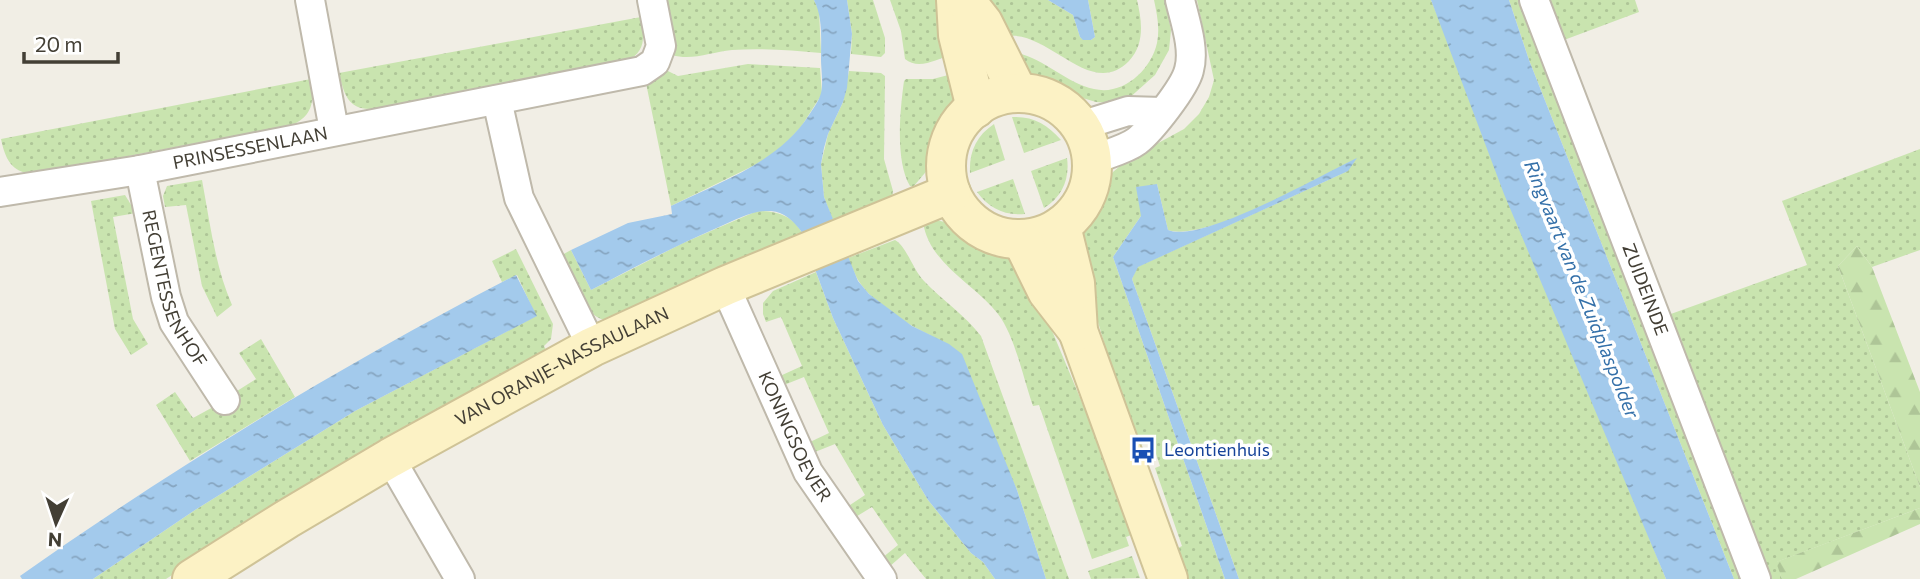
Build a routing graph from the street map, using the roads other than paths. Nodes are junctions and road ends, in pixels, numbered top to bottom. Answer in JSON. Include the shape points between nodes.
{"nodes":[{"id":1,"x":310,"y":0,"type":"edge"},
{"id":2,"x":652,"y":0,"type":"edge"},
{"id":3,"x":956,"y":0,"type":"edge"},
{"id":4,"x":965,"y":0,"type":"edge"},
{"id":5,"x":1180,"y":0,"type":"edge"},
{"id":6,"x":1534,"y":0,"type":"edge"},
{"id":7,"x":1018,"y":93,"type":"junction"},
{"id":8,"x":497,"y":100,"type":"junction"},
{"id":9,"x":976,"y":107,"type":"junction"},
{"id":10,"x":334,"y":130,"type":"junction"},
{"id":11,"x":1086,"y":143,"type":"junction"},
{"id":12,"x":140,"y":170,"type":"junction"},
{"id":13,"x":0,"y":192,"type":"edge"},
{"id":14,"x":951,"y":193,"type":"junction"},
{"id":15,"x":1061,"y":226,"type":"junction"},
{"id":16,"x":1022,"y":240,"type":"junction"},
{"id":17,"x":725,"y":286,"type":"junction"},
{"id":18,"x":1078,"y":331,"type":"junction"},
{"id":19,"x":592,"y":347,"type":"junction"},
{"id":20,"x":225,"y":400,"type":"dead end"},
{"id":21,"x":390,"y":458,"type":"junction"},
{"id":22,"x":192,"y":579,"type":"edge"},
{"id":23,"x":460,"y":579,"type":"edge"},
{"id":24,"x":882,"y":579,"type":"edge"},
{"id":25,"x":1168,"y":579,"type":"edge"},
{"id":26,"x":1756,"y":579,"type":"edge"}],
"edges":[{"from":1,"to":10,"type":"street"},
{"from":2,"to":8,"type":"street","name":"PRINSESSENLAAN","via":[[661,46],[655,62],[642,71]]},
{"from":3,"to":9,"type":"main road","via":[[958,35]]},
{"from":4,"to":7,"type":"main road","via":[[983,23]]},
{"from":5,"to":11,"type":"street","via":[[1190,69],[1173,102],[1137,141]]},
{"from":6,"to":26,"type":"street","name":"ZUIDEINDE"},
{"from":7,"to":9,"type":"main road"},
{"from":7,"to":11,"type":"main road","via":[[1036,95],[1068,112]]},
{"from":8,"to":10,"type":"street","name":"PRINSESSENLAAN"},
{"from":8,"to":19,"type":"street","via":[[522,206]]},
{"from":9,"to":14,"type":"main road","via":[[959,124],[948,146],[946,170]]},
{"from":10,"to":12,"type":"street","name":"PRINSESSENLAAN"},
{"from":11,"to":15,"type":"main road","via":[[1091,179],[1075,214]]},
{"from":12,"to":13,"type":"street","name":"PRINSESSENLAAN"},
{"from":12,"to":20,"type":"street","name":"REGENTESSENHOF","via":[[174,321]]},
{"from":14,"to":16,"type":"main road","via":[[979,228]]},
{"from":14,"to":17,"type":"main road","name":"VAN ORANJE-NASSAULAAN"},
{"from":15,"to":16,"type":"main road"},
{"from":15,"to":18,"type":"main road","via":[[1075,283]]},
{"from":16,"to":18,"type":"main road","via":[[1047,291]]},
{"from":17,"to":19,"type":"main road","name":"VAN ORANJE-NASSAULAAN"},
{"from":17,"to":24,"type":"street","name":"KONINGSOEVER","via":[[808,472]]},
{"from":18,"to":25,"type":"main road"},
{"from":19,"to":21,"type":"main road","name":"VAN ORANJE-NASSAULAAN"},
{"from":21,"to":22,"type":"main road","name":"VAN ORANJE-NASSAULAAN"},
{"from":21,"to":23,"type":"street"}]}
